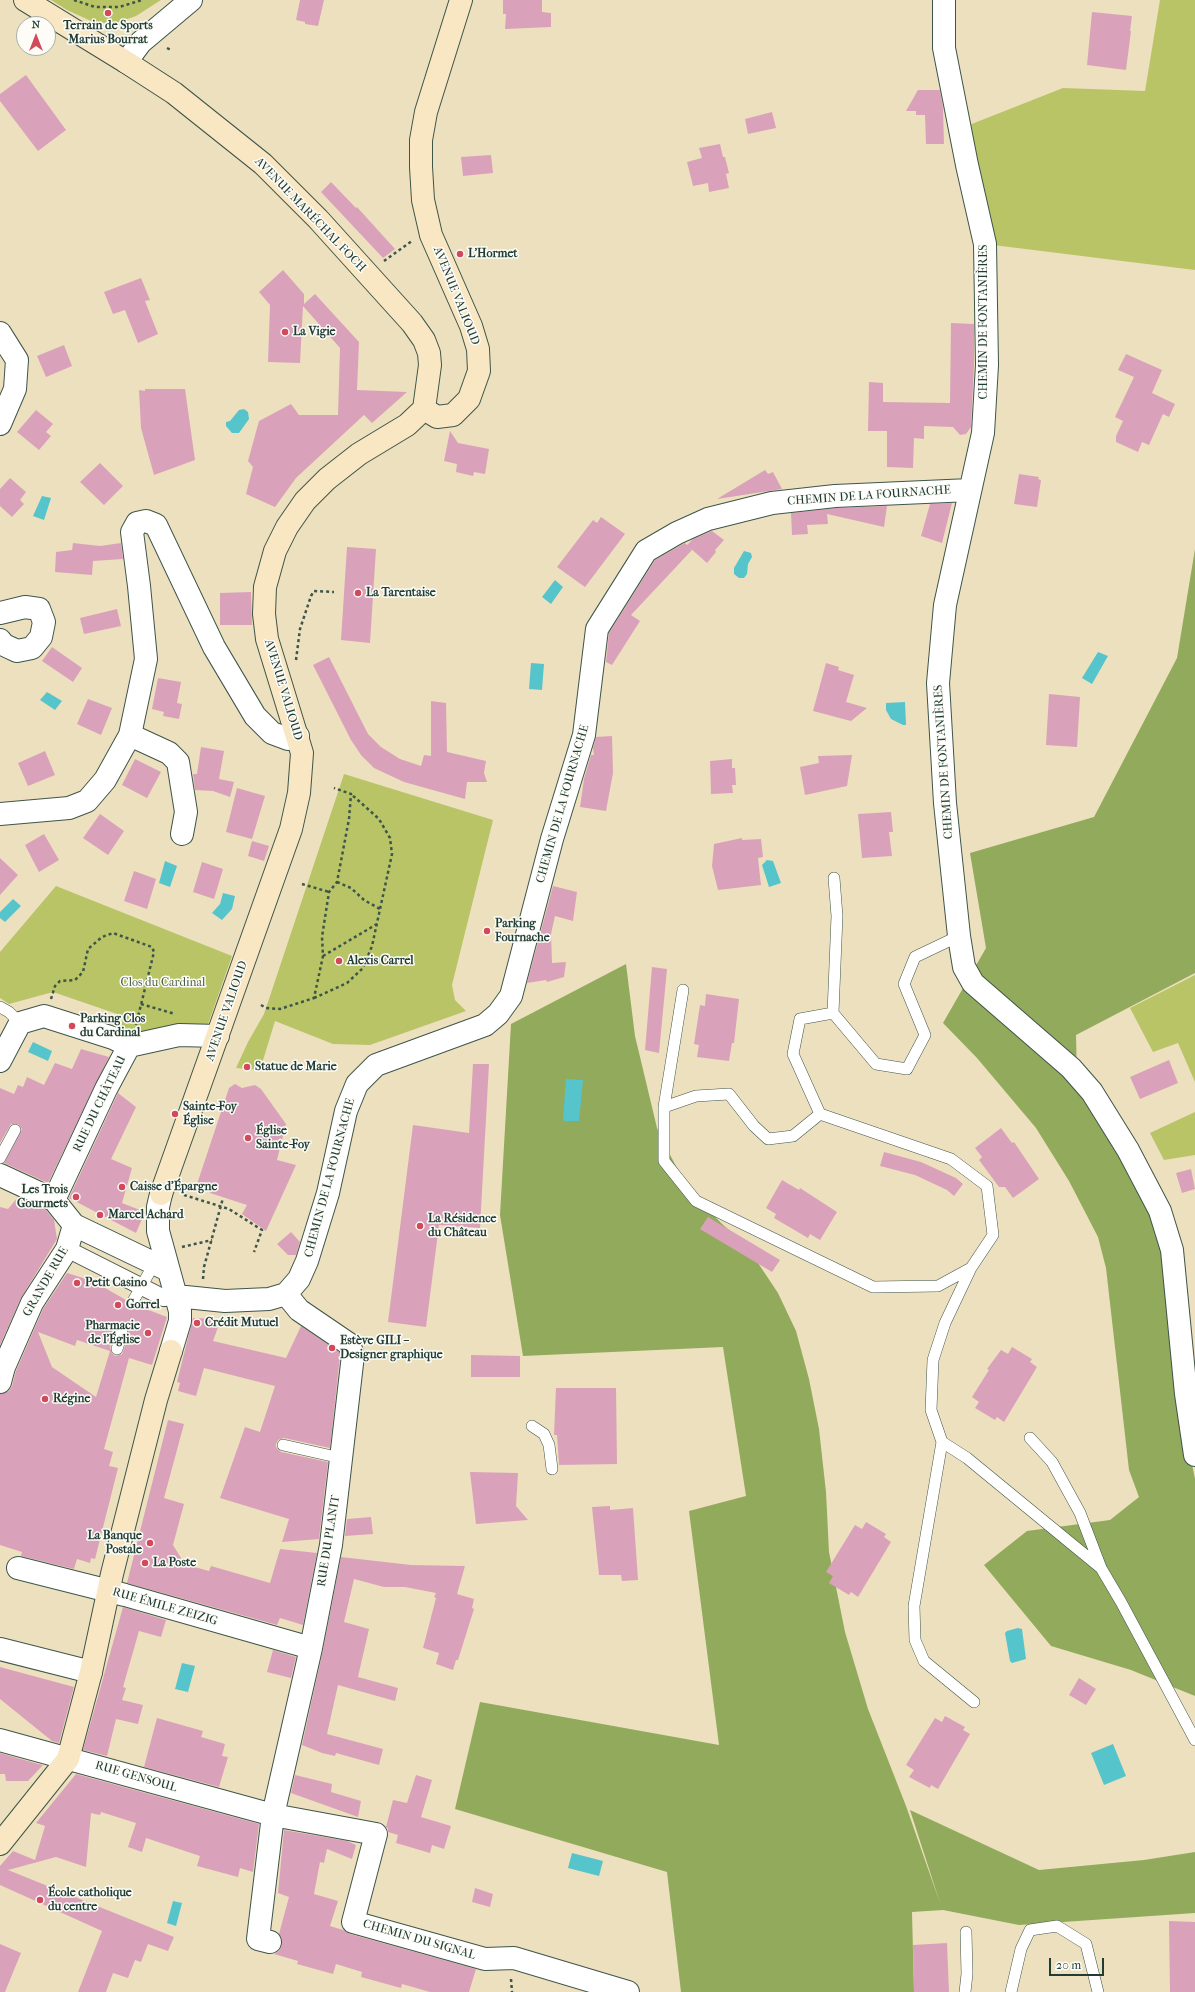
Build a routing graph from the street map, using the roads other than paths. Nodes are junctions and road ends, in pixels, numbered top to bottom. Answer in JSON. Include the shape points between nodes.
{"nodes":[{"id":1,"x":25,"y":0,"type":"edge"},
{"id":2,"x":191,"y":0,"type":"edge"},
{"id":3,"x":461,"y":0,"type":"edge"},
{"id":4,"x":944,"y":0,"type":"edge"},
{"id":5,"x":126,"y":62,"type":"junction"},
{"id":6,"x":0,"y":333,"type":"edge"},
{"id":7,"x":424,"y":409,"type":"junction"},
{"id":8,"x":0,"y":424,"type":"edge"},
{"id":9,"x":970,"y":490,"type":"junction"},
{"id":10,"x":0,"y":613,"type":"edge"},
{"id":11,"x":0,"y":640,"type":"edge"},
{"id":12,"x":130,"y":735,"type":"junction"},
{"id":13,"x":298,"y":736,"type":"junction"},
{"id":14,"x":0,"y":814,"type":"edge"},
{"id":15,"x":182,"y":834,"type":"dead end"},
{"id":16,"x":834,"y":878,"type":"dead end"},
{"id":17,"x":959,"y":936,"type":"junction"},
{"id":18,"x":683,"y":990,"type":"dead end"},
{"id":19,"x":0,"y":1007,"type":"edge"},
{"id":20,"x":833,"y":1013,"type":"junction"},
{"id":21,"x":20,"y":1023,"type":"junction"},
{"id":22,"x":218,"y":1036,"type":"junction"},
{"id":23,"x":130,"y":1046,"type":"junction"},
{"id":24,"x":0,"y":1062,"type":"edge"},
{"id":25,"x":664,"y":1106,"type":"junction"},
{"id":26,"x":820,"y":1114,"type":"junction"},
{"id":27,"x":16,"y":1130,"type":"dead end"},
{"id":28,"x":0,"y":1158,"type":"edge"},
{"id":29,"x":0,"y":1175,"type":"edge"},
{"id":30,"x":162,"y":1194,"type":"joint"},
{"id":31,"x":56,"y":1202,"type":"junction"},
{"id":32,"x":74,"y":1225,"type":"junction"},
{"id":33,"x":67,"y":1249,"type":"junction"},
{"id":34,"x":161,"y":1267,"type":"junction"},
{"id":35,"x":971,"y":1268,"type":"junction"},
{"id":36,"x":141,"y":1287,"type":"junction"},
{"id":37,"x":286,"y":1294,"type":"junction"},
{"id":38,"x":132,"y":1303,"type":"dead end"},
{"id":39,"x":178,"y":1304,"type":"junction"},
{"id":40,"x":122,"y":1333,"type":"dead end"},
{"id":41,"x":117,"y":1349,"type":"dead end"},
{"id":42,"x":171,"y":1351,"type":"joint"},
{"id":43,"x":0,"y":1382,"type":"edge"},
{"id":44,"x":532,"y":1426,"type":"dead end"},
{"id":45,"x":1030,"y":1438,"type":"dead end"},
{"id":46,"x":942,"y":1442,"type":"junction"},
{"id":47,"x":283,"y":1446,"type":"dead end"},
{"id":48,"x":1195,"y":1455,"type":"edge"},
{"id":49,"x":341,"y":1458,"type":"junction"},
{"id":50,"x":552,"y":1469,"type":"dead end"},
{"id":51,"x":18,"y":1568,"type":"dead end"},
{"id":52,"x":1101,"y":1568,"type":"junction"},
{"id":53,"x":108,"y":1590,"type":"junction"},
{"id":54,"x":311,"y":1648,"type":"junction"},
{"id":55,"x":0,"y":1649,"type":"edge"},
{"id":56,"x":91,"y":1672,"type":"junction"},
{"id":57,"x":974,"y":1702,"type":"dead end"},
{"id":58,"x":0,"y":1740,"type":"edge"},
{"id":59,"x":1195,"y":1740,"type":"edge"},
{"id":60,"x":68,"y":1759,"type":"junction"},
{"id":61,"x":273,"y":1815,"type":"junction"},
{"id":62,"x":0,"y":1844,"type":"edge"},
{"id":63,"x":966,"y":1932,"type":"dead end"},
{"id":64,"x":270,"y":1942,"type":"dead end"},
{"id":65,"x":628,"y":1992,"type":"edge"},
{"id":66,"x":965,"y":1992,"type":"edge"},
{"id":67,"x":1011,"y":1992,"type":"edge"},
{"id":68,"x":1098,"y":1992,"type":"edge"}],
"edges":[{"from":1,"to":5,"type":"main road","name":"AVENUE MARÉCHAL FOCH"},
{"from":2,"to":5,"type":"street","via":[[141,42]]},
{"from":3,"to":7,"type":"main road","name":"AVENUE VALIOUD","via":[[426,112],[421,167],[423,200],[431,235],[471,326],[478,349],[479,371],[469,399],[453,415],[438,417]]},
{"from":4,"to":9,"type":"street","name":"CHEMIN DE FONTANIÈRES","via":[[944,48],[985,244],[985,404],[983,433]]},
{"from":5,"to":7,"type":"main road","name":"AVENUE MARÉCHAL FOCH","via":[[174,93],[263,164],[318,219],[412,323],[424,340],[429,353],[429,378]]},
{"from":6,"to":8,"type":"street","via":[[17,360],[15,389]]},
{"from":7,"to":13,"type":"main road","name":"AVENUE VALIOUD","via":[[407,425],[359,454],[327,479],[305,501],[287,527],[275,551],[265,587],[264,614],[267,639]]},
{"from":9,"to":17,"type":"street","name":"CHEMIN DE FONTANIÈRES","via":[[945,605],[938,683],[945,803]]},
{"from":9,"to":37,"type":"street","name":"CHEMIN DE LA FOURNACHE","via":[[834,496],[772,503],[708,519],[646,551],[597,630],[584,735],[552,839],[514,991],[505,1007],[485,1025],[376,1065],[357,1084],[346,1111],[328,1193],[307,1261],[298,1279]]},
{"from":10,"to":11,"type":"street","via":[[25,607],[38,609],[44,622],[41,637],[32,648],[17,651],[4,645]]},
{"from":12,"to":13,"type":"street","via":[[146,659],[140,586],[132,532],[137,523],[146,521],[156,525],[214,647],[255,716],[272,733],[288,739]]},
{"from":12,"to":14,"type":"street","via":[[105,780],[87,801],[69,808]]},
{"from":12,"to":15,"type":"street","via":[[169,753],[178,762],[186,812]]},
{"from":13,"to":22,"type":"main road","name":"AVENUE VALIOUD","via":[[302,753],[291,829]]},
{"from":16,"to":20,"type":"lane","via":[[837,916]]},
{"from":17,"to":20,"type":"lane","via":[[915,958],[904,984],[925,1035],[907,1069],[876,1064]]},
{"from":17,"to":48,"type":"street","name":"CHEMIN DE FONTANIÈRES","via":[[964,967],[973,983],[1071,1068],[1092,1092],[1128,1150],[1160,1211],[1172,1250],[1186,1394]]},
{"from":18,"to":25,"type":"lane"},
{"from":19,"to":21,"type":"lane","via":[[10,1012]]},
{"from":20,"to":26,"type":"lane","via":[[800,1019],[793,1054]]},
{"from":21,"to":23,"type":"street","via":[[44,1016]]},
{"from":21,"to":24,"type":"street"},
{"from":22,"to":23,"type":"street","name":"RUE DU CHÂTEAU","via":[[179,1035]]},
{"from":22,"to":30,"type":"main road","name":"AVENUE VALIOUD"},
{"from":23,"to":31,"type":"street","name":"RUE DU CHÂTEAU","via":[[106,1089]]},
{"from":25,"to":26,"type":"lane","via":[[696,1096],[730,1094],[754,1126],[768,1139],[793,1136]]},
{"from":25,"to":35,"type":"lane","via":[[664,1161],[696,1201],[873,1287],[938,1286]]},
{"from":26,"to":35,"type":"lane","via":[[951,1159],[987,1186],[993,1236]]},
{"from":27,"to":28,"type":"lane"},
{"from":29,"to":31,"type":"street"},
{"from":30,"to":34,"type":"street","name":"AVENUE VALIOUD","via":[[158,1207]]},
{"from":31,"to":32,"type":"street"},
{"from":32,"to":33,"type":"street","name":"GRANDE RUE"},
{"from":32,"to":34,"type":"street"},
{"from":33,"to":36,"type":"street"},
{"from":33,"to":43,"type":"street","name":"GRANDE RUE","via":[[32,1303],[4,1366]]},
{"from":34,"to":36,"type":"lane"},
{"from":34,"to":39,"type":"street","name":"AVENUE VALIOUD"},
{"from":35,"to":46,"type":"lane","via":[[945,1323],[933,1360],[931,1410]]},
{"from":36,"to":38,"type":"lane"},
{"from":36,"to":39,"type":"street"},
{"from":37,"to":39,"type":"street","via":[[269,1299]]},
{"from":37,"to":49,"type":"street","name":"RUE DU PLANIT","via":[[299,1310],[349,1344],[352,1355]]},
{"from":39,"to":42,"type":"street","via":[[180,1321]]},
{"from":40,"to":41,"type":"lane"},
{"from":42,"to":53,"type":"main road","via":[[156,1400]]},
{"from":44,"to":50,"type":"lane","via":[[544,1434],[549,1445]]},
{"from":45,"to":52,"type":"lane","via":[[1052,1462],[1077,1507]]},
{"from":46,"to":52,"type":"lane","via":[[968,1458]]},
{"from":46,"to":57,"type":"lane","via":[[914,1606],[915,1640],[924,1661]]},
{"from":47,"to":49,"type":"lane"},
{"from":49,"to":54,"type":"street","name":"RUE DU PLANIT","via":[[331,1545]]},
{"from":51,"to":53,"type":"street","name":"RUE ÉMILE ZEIZIG"},
{"from":52,"to":59,"type":"lane"},
{"from":53,"to":54,"type":"street","name":"RUE ÉMILE ZEIZIG"},
{"from":53,"to":56,"type":"main road"},
{"from":54,"to":61,"type":"street","name":"RUE DU PLANIT"},
{"from":55,"to":56,"type":"street"},
{"from":56,"to":60,"type":"main road"},
{"from":58,"to":60,"type":"street","name":"RUE GENSOUL"},
{"from":60,"to":61,"type":"street","name":"RUE GENSOUL"},
{"from":60,"to":62,"type":"main road"},
{"from":61,"to":64,"type":"street","name":"RUE DU PLANIT","via":[[258,1939]]},
{"from":61,"to":65,"type":"street","name":"CHEMIN DU SIGNAL","via":[[376,1834],[353,1922],[485,1959],[514,1958]]},
{"from":63,"to":66,"type":"lane"},
{"from":67,"to":68,"type":"lane","via":[[1022,1949],[1030,1930],[1056,1926],[1086,1944]]}]}
